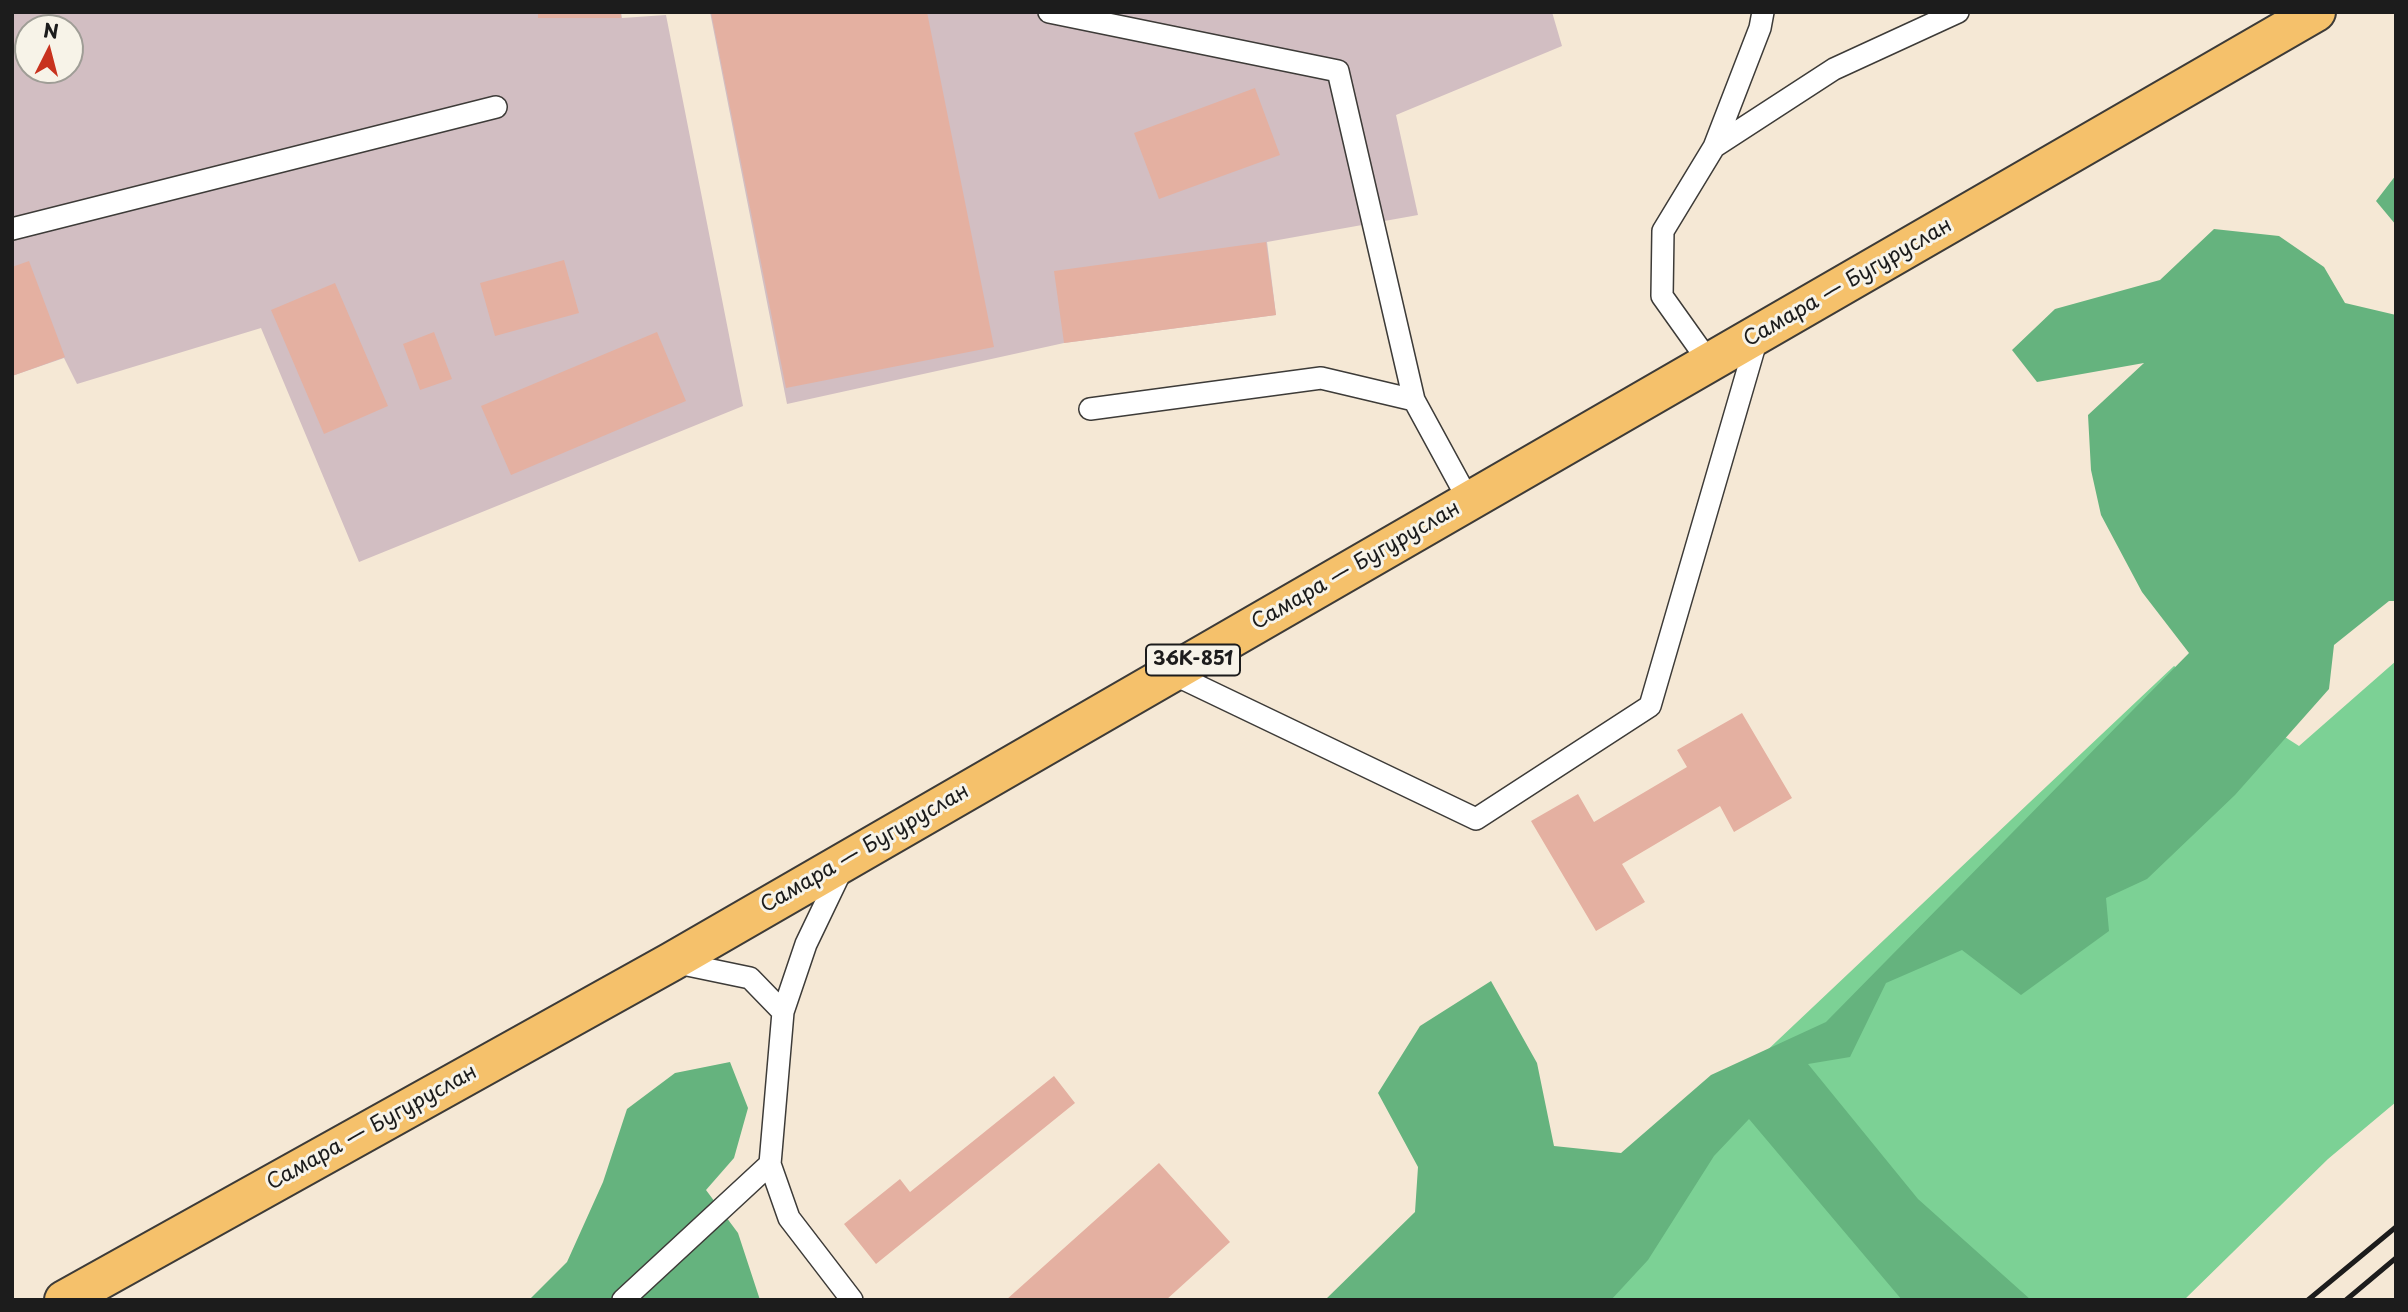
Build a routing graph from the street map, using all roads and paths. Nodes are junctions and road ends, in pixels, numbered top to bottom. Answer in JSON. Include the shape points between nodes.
{"nodes":[{"id":1,"x":1049,"y":12,"type":"edge"},
{"id":2,"x":1763,"y":12,"type":"edge"},
{"id":3,"x":1958,"y":12,"type":"edge"},
{"id":4,"x":2316,"y":12,"type":"edge"},
{"id":5,"x":496,"y":107,"type":"dead end"},
{"id":6,"x":1714,"y":147,"type":"junction"},
{"id":7,"x":12,"y":229,"type":"edge"},
{"id":8,"x":1758,"y":334,"type":"junction"},
{"id":9,"x":1709,"y":362,"type":"junction"},
{"id":10,"x":1414,"y":400,"type":"junction"},
{"id":11,"x":1090,"y":410,"type":"dead end"},
{"id":12,"x":1469,"y":501,"type":"junction"},
{"id":13,"x":1171,"y":673,"type":"junction"},
{"id":14,"x":846,"y":860,"type":"junction"},
{"id":15,"x":671,"y":962,"type":"junction"},
{"id":16,"x":783,"y":1012,"type":"junction"},
{"id":17,"x":770,"y":1164,"type":"junction"},
{"id":18,"x":64,"y":1300,"type":"edge"},
{"id":19,"x":623,"y":1300,"type":"edge"},
{"id":20,"x":852,"y":1300,"type":"edge"}],
"edges":[{"from":1,"to":10,"type":"lane","via":[[1338,71]]},
{"from":2,"to":6,"type":"lane"},
{"from":3,"to":6,"type":"lane","via":[[1834,69]]},
{"from":4,"to":8,"type":"main road","name":"Самара — Бугуруслан","number":"36К-851"},
{"from":5,"to":7,"type":"lane"},
{"from":6,"to":9,"type":"lane","via":[[1663,231],[1662,296]]},
{"from":8,"to":9,"type":"main road","name":"Самара — Бугуруслан","number":"36К-851"},
{"from":8,"to":13,"type":"lane","via":[[1650,706],[1476,820]]},
{"from":9,"to":12,"type":"main road","name":"Самара — Бугуруслан","number":"36К-851"},
{"from":10,"to":11,"type":"lane","via":[[1321,378]]},
{"from":10,"to":12,"type":"lane"},
{"from":12,"to":13,"type":"main road","name":"Самара — Бугуруслан","number":"36К-851"},
{"from":13,"to":14,"type":"main road","name":"Самара — Бугуруслан","number":"36К-851"},
{"from":14,"to":15,"type":"main road","name":"Самара — Бугуруслан","number":"36К-851"},
{"from":14,"to":16,"type":"lane","via":[[806,944]]},
{"from":15,"to":16,"type":"lane","via":[[750,978]]},
{"from":15,"to":18,"type":"main road","name":"Самара — Бугуруслан","number":"36К-851"},
{"from":16,"to":17,"type":"lane"},
{"from":17,"to":19,"type":"lane"},
{"from":17,"to":20,"type":"lane","via":[[789,1218]]}]}
